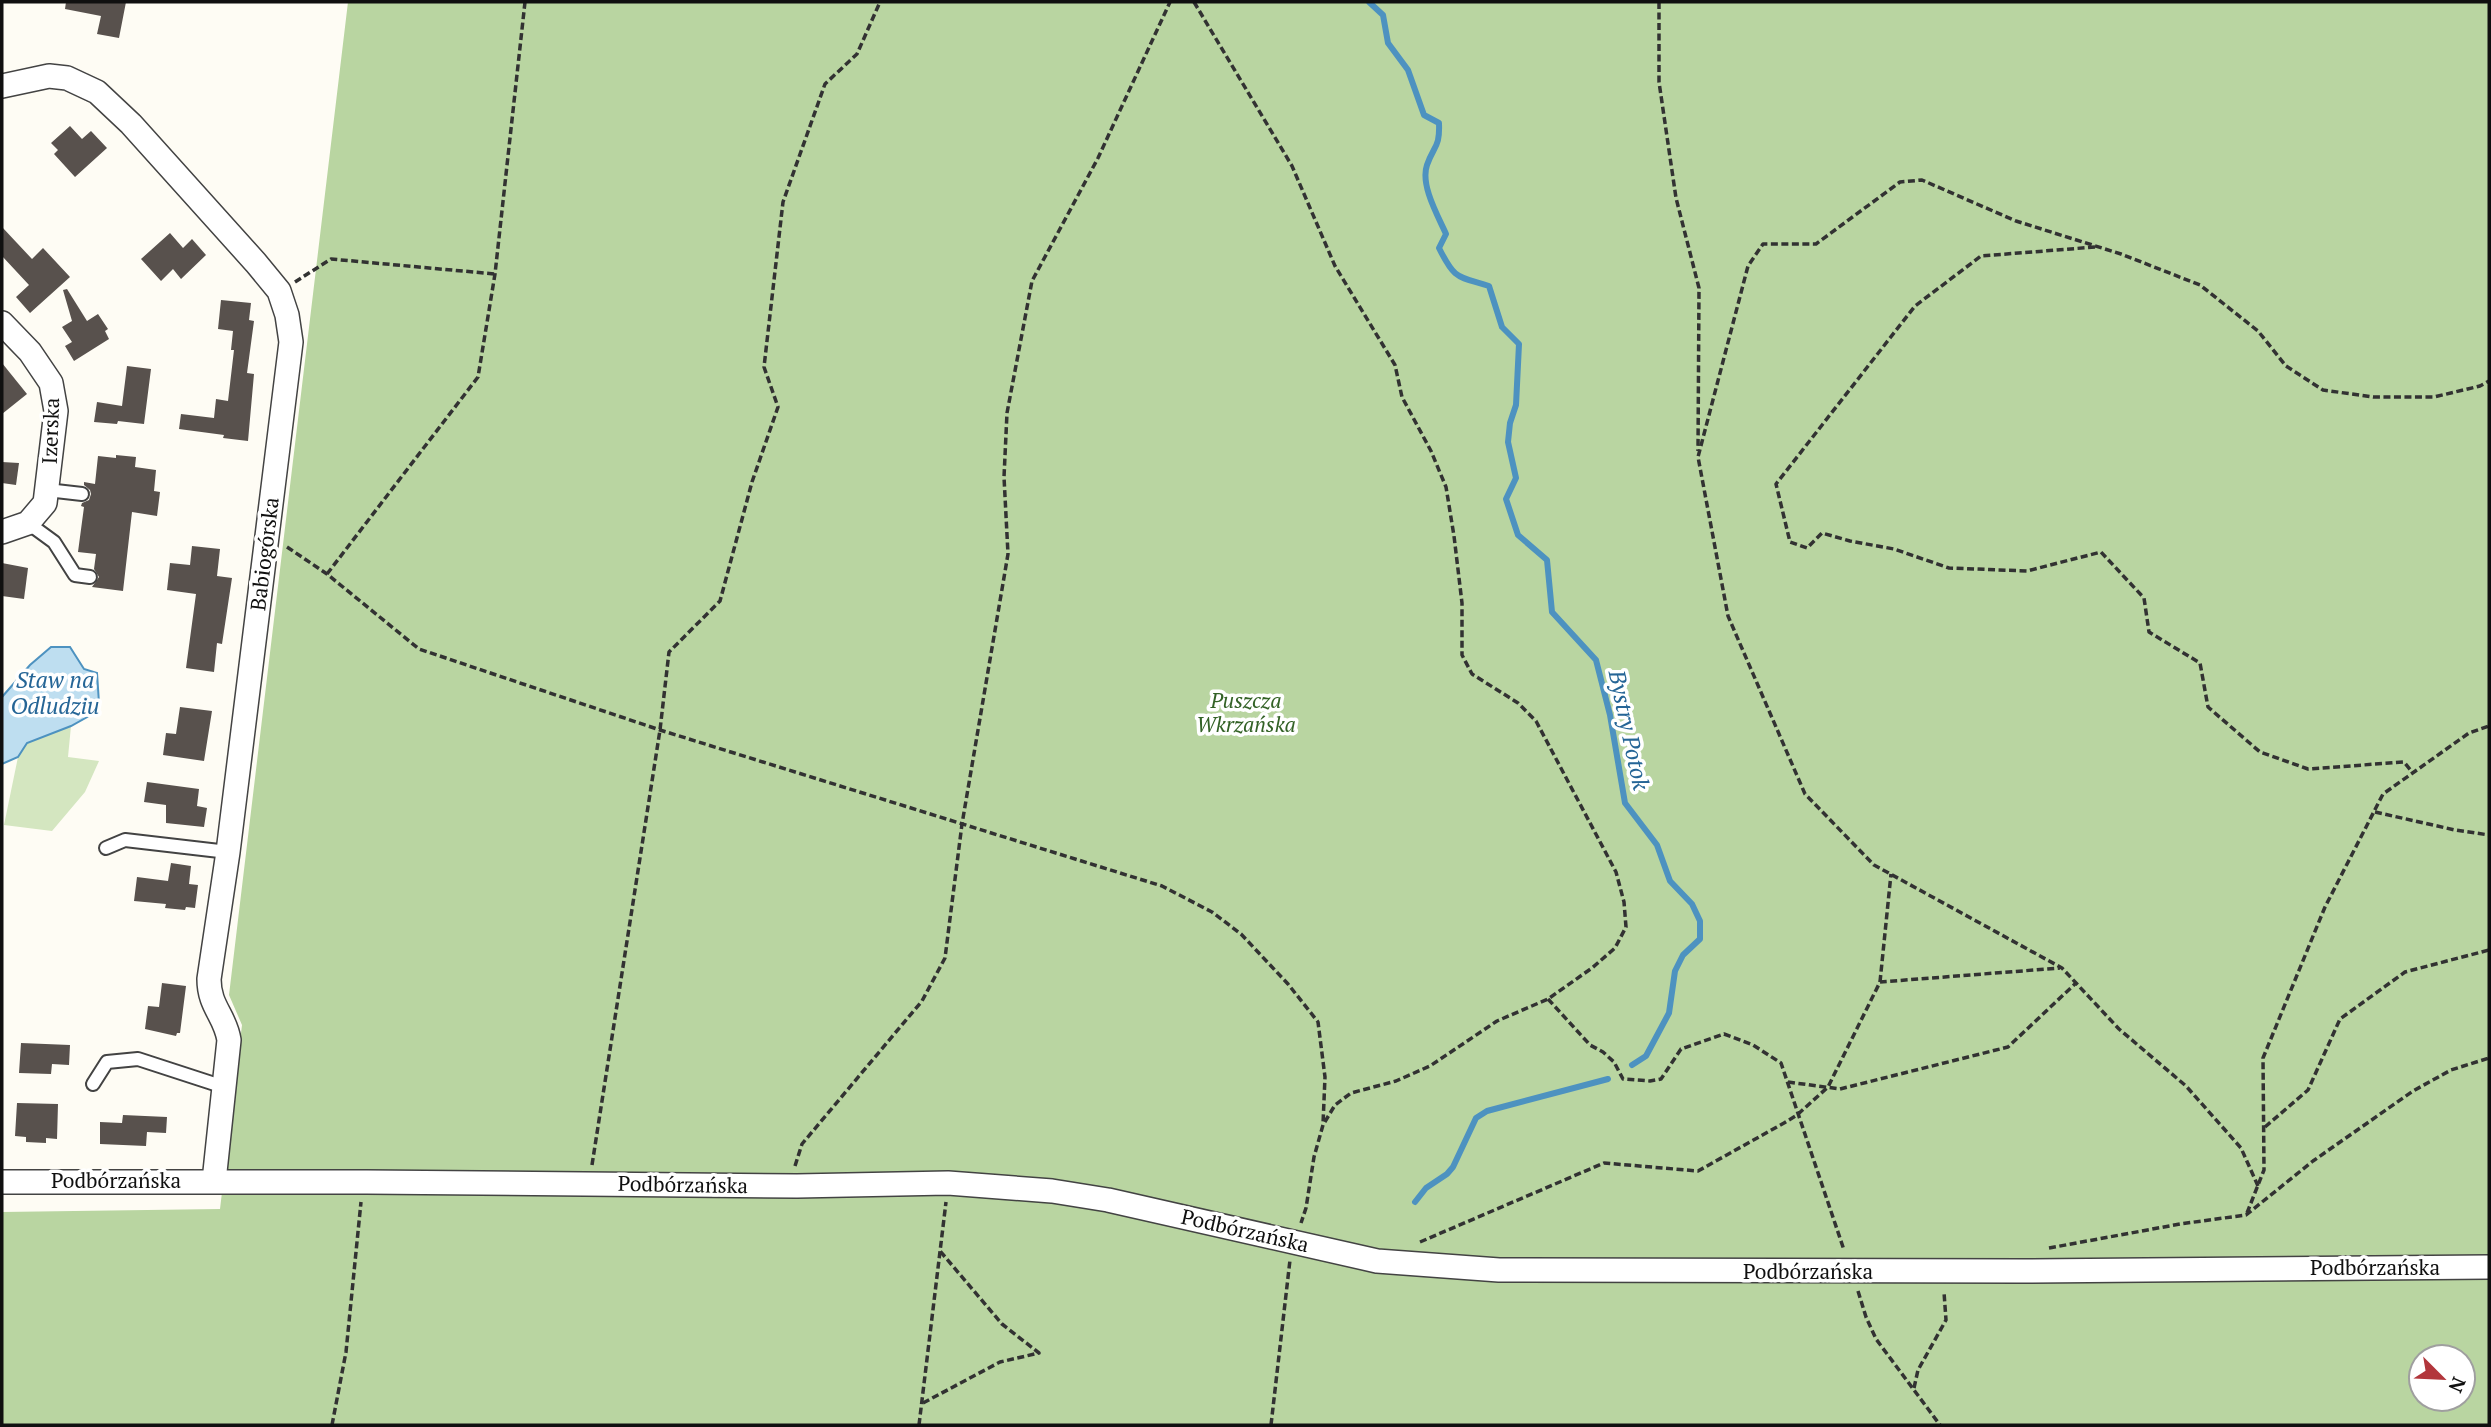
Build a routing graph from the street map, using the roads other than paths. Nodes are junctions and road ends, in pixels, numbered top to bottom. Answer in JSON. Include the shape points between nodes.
{"nodes":[{"id":1,"x":2,"y":86,"type":"edge"},
{"id":2,"x":2,"y":323,"type":"edge"},
{"id":3,"x":47,"y":490,"type":"junction"},
{"id":4,"x":82,"y":494,"type":"dead end"},
{"id":5,"x":27,"y":523,"type":"junction"},
{"id":6,"x":2,"y":532,"type":"edge"},
{"id":7,"x":90,"y":577,"type":"dead end"},
{"id":8,"x":106,"y":848,"type":"dead end"},
{"id":9,"x":228,"y":852,"type":"junction"},
{"id":10,"x":93,"y":1084,"type":"dead end"},
{"id":11,"x":224,"y":1087,"type":"junction"},
{"id":12,"x":214,"y":1181,"type":"junction"},
{"id":13,"x":2,"y":1182,"type":"edge"},
{"id":14,"x":2489,"y":1267,"type":"edge"}],
"edges":[{"from":1,"to":9,"type":"street","name":"Babiogórska","via":[[49,76],[67,78],[97,92],[257,262],[279,291],[287,314],[291,342]]},
{"from":2,"to":3,"type":"street","name":"Izerska","via":[[51,383],[56,411]]},
{"from":3,"to":4,"type":"lane"},
{"from":3,"to":5,"type":"street","name":"Izerska","via":[[45,503]]},
{"from":5,"to":6,"type":"street"},
{"from":5,"to":7,"type":"lane","via":[[54,542],[75,575]]},
{"from":8,"to":9,"type":"lane","via":[[125,840]]},
{"from":9,"to":11,"type":"street","name":"Babiogórska","via":[[209,979],[209,994],[229,1040]]},
{"from":10,"to":11,"type":"lane","via":[[107,1062],[138,1059]]},
{"from":11,"to":12,"type":"street","name":"Babiogórska"},
{"from":12,"to":13,"type":"street","name":"Podbórzańska"},
{"from":12,"to":14,"type":"street","name":"Podbórzańska","via":[[948,1183],[1108,1200],[1377,1261],[1444,1267],[1944,1272]]}]}
